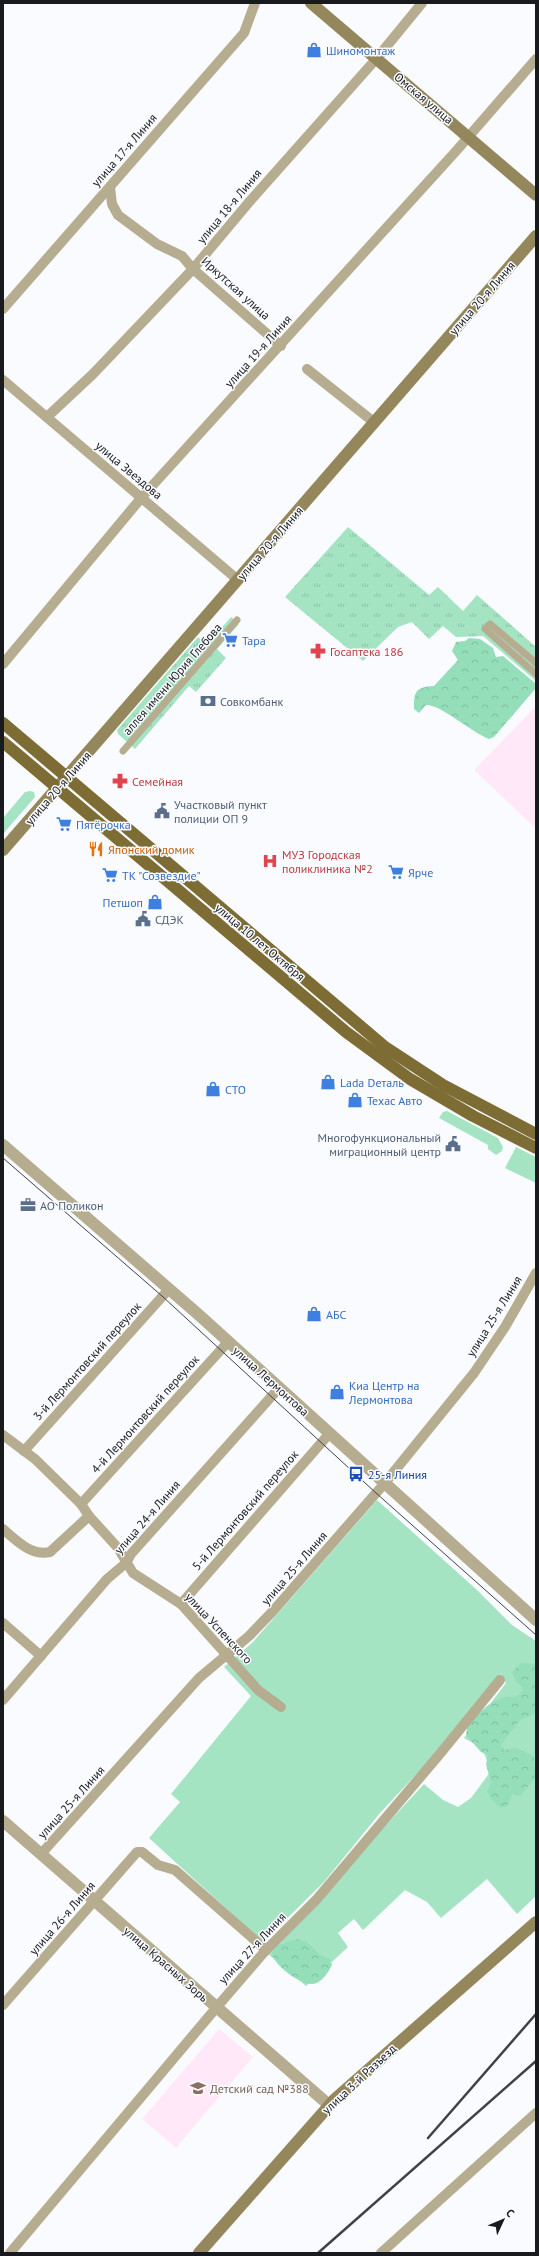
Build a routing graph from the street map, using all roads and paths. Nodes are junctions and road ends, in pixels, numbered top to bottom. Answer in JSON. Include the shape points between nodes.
{"nodes":[{"id":1,"x":255,"y":3,"type":"edge"},
{"id":2,"x":311,"y":3,"type":"edge"},
{"id":3,"x":422,"y":3,"type":"edge"},
{"id":4,"x":377,"y":58,"type":"junction"},
{"id":5,"x":536,"y":59,"type":"edge"},
{"id":6,"x":469,"y":137,"type":"junction"},
{"id":7,"x":110,"y":187,"type":"junction"},
{"id":8,"x":536,"y":195,"type":"edge"},
{"id":9,"x":536,"y":236,"type":"edge"},
{"id":10,"x":193,"y":269,"type":"junction"},
{"id":11,"x":3,"y":309,"type":"edge"},
{"id":12,"x":281,"y":346,"type":"junction"},
{"id":13,"x":307,"y":369,"type":"dead end"},
{"id":14,"x":3,"y":380,"type":"edge"},
{"id":15,"x":46,"y":417,"type":"junction"},
{"id":16,"x":374,"y":423,"type":"junction"},
{"id":17,"x":142,"y":497,"type":"junction"},
{"id":18,"x":238,"y":580,"type":"junction"},
{"id":19,"x":236,"y":620,"type":"dead end"},
{"id":20,"x":536,"y":663,"type":"edge"},
{"id":21,"x":3,"y":664,"type":"edge"},
{"id":22,"x":536,"y":674,"type":"edge"},
{"id":23,"x":3,"y":723,"type":"edge"},
{"id":24,"x":3,"y":742,"type":"edge"},
{"id":25,"x":123,"y":751,"type":"dead end"},
{"id":26,"x":66,"y":778,"type":"junction"},
{"id":27,"x":57,"y":789,"type":"junction"},
{"id":28,"x":3,"y":850,"type":"edge"},
{"id":29,"x":536,"y":1134,"type":"edge"},
{"id":30,"x":3,"y":1145,"type":"edge"},
{"id":31,"x":536,"y":1148,"type":"edge"},
{"id":32,"x":536,"y":1273,"type":"edge"},
{"id":33,"x":168,"y":1288,"type":"junction"},
{"id":34,"x":228,"y":1342,"type":"junction"},
{"id":35,"x":278,"y":1388,"type":"junction"},
{"id":36,"x":329,"y":1434,"type":"junction"},
{"id":37,"x":3,"y":1435,"type":"edge"},
{"id":38,"x":24,"y":1451,"type":"junction"},
{"id":39,"x":384,"y":1484,"type":"junction"},
{"id":40,"x":81,"y":1504,"type":"junction"},
{"id":41,"x":89,"y":1516,"type":"junction"},
{"id":42,"x":3,"y":1529,"type":"edge"},
{"id":43,"x":126,"y":1563,"type":"junction"},
{"id":44,"x":181,"y":1604,"type":"junction"},
{"id":45,"x":536,"y":1620,"type":"edge"},
{"id":46,"x":3,"y":1623,"type":"edge"},
{"id":47,"x":227,"y":1654,"type":"junction"},
{"id":48,"x":41,"y":1656,"type":"junction"},
{"id":49,"x":500,"y":1680,"type":"dead end"},
{"id":50,"x":3,"y":1700,"type":"edge"},
{"id":51,"x":281,"y":1707,"type":"dead end"},
{"id":52,"x":3,"y":1821,"type":"edge"},
{"id":53,"x":41,"y":1854,"type":"junction"},
{"id":54,"x":94,"y":1900,"type":"junction"},
{"id":55,"x":536,"y":1922,"type":"edge"},
{"id":56,"x":266,"y":1950,"type":"junction"},
{"id":57,"x":5,"y":1999,"type":"edge"},
{"id":58,"x":216,"y":2008,"type":"junction"},
{"id":59,"x":329,"y":2105,"type":"junction"},
{"id":60,"x":536,"y":2113,"type":"edge"},
{"id":61,"x":10,"y":2253,"type":"edge"},
{"id":62,"x":199,"y":2253,"type":"edge"},
{"id":63,"x":380,"y":2253,"type":"edge"}],
"edges":[{"from":1,"to":7,"type":"street","name":"улица 17-я Линия","via":[[244,33]]},
{"from":2,"to":4,"type":"main road","name":"Омская улица"},
{"from":3,"to":4,"type":"street","name":"улица 18-я Линия"},
{"from":4,"to":6,"type":"main road","name":"Омская улица"},
{"from":4,"to":10,"type":"street","name":"улица 18-я Линия"},
{"from":5,"to":6,"type":"street","name":"улица 19-я Линия"},
{"from":6,"to":8,"type":"main road","name":"Омская улица"},
{"from":6,"to":12,"type":"street","name":"улица 19-я Линия"},
{"from":7,"to":10,"type":"street","name":"Иркутская улица","via":[[112,204],[118,215],[158,244],[182,256]]},
{"from":7,"to":11,"type":"street","name":"улица 17-я Линия"},
{"from":9,"to":16,"type":"main road","name":"улица 20-я Линия"},
{"from":10,"to":12,"type":"street","name":"Иркутская улица"},
{"from":10,"to":15,"type":"street","name":"улица 18-я Линия","via":[[93,374]]},
{"from":12,"to":17,"type":"street","name":"улица 19-я Линия"},
{"from":13,"to":16,"type":"street"},
{"from":14,"to":15,"type":"street","name":"улица Звездова"},
{"from":15,"to":17,"type":"street","name":"улица Звездова"},
{"from":16,"to":18,"type":"main road","name":"улица 20-я Линия"},
{"from":17,"to":18,"type":"street","name":"улица Звездова"},
{"from":17,"to":21,"type":"street","name":"улица 19-я Линия"},
{"from":18,"to":26,"type":"main road","name":"улица 20-я Линия"},
{"from":19,"to":25,"type":"street","name":"аллея имени Юрия Глебова"},
{"from":20,"to":22,"type":"street","via":[[490,624],[485,629]]},
{"from":23,"to":26,"type":"main road","name":"улица 10 лет Октября"},
{"from":24,"to":27,"type":"main road","name":"улица 10 лет Октября"},
{"from":26,"to":27,"type":"main road","name":"улица 20-я Линия"},
{"from":26,"to":29,"type":"main road","name":"улица 10 лет Октября","via":[[385,1047],[443,1085]]},
{"from":27,"to":28,"type":"main road","name":"улица 20-я Линия"},
{"from":27,"to":31,"type":"main road","name":"улица 10 лет Октября","via":[[379,1057],[441,1097]]},
{"from":30,"to":33,"type":"street","name":"улица Лермонтова"},
{"from":32,"to":39,"type":"street","name":"улица 25-я Линия","via":[[505,1327],[474,1373]]},
{"from":33,"to":34,"type":"street","name":"улица Лермонтова"},
{"from":33,"to":38,"type":"street","name":"3-й Лермонтовский переулок"},
{"from":34,"to":35,"type":"street","name":"улица Лермонтова"},
{"from":34,"to":40,"type":"street","name":"4-й Лермонтовский переулок"},
{"from":35,"to":36,"type":"street","name":"улица Лермонтова"},
{"from":35,"to":43,"type":"street","name":"улица 24-я Линия","via":[[131,1554]]},
{"from":36,"to":39,"type":"street","name":"улица Лермонтова"},
{"from":36,"to":44,"type":"street","name":"5-й Лермонтовский переулок"},
{"from":37,"to":38,"type":"street","name":"улица Успенского"},
{"from":38,"to":40,"type":"street","name":"улица Успенского"},
{"from":39,"to":45,"type":"street","name":"улица Лермонтова"},
{"from":39,"to":47,"type":"street","name":"улица 25-я Линия","via":[[273,1611]]},
{"from":40,"to":41,"type":"street","name":"улица Успенского"},
{"from":41,"to":42,"type":"street","via":[[50,1552],[42,1554],[21,1544]]},
{"from":41,"to":43,"type":"street","name":"улица Успенского","via":[[118,1548]]},
{"from":43,"to":44,"type":"street","name":"улица Успенского","via":[[139,1578]]},
{"from":43,"to":48,"type":"street","name":"улица 24-я Линия","via":[[107,1579]]},
{"from":44,"to":47,"type":"street","name":"улица Успенского"},
{"from":46,"to":48,"type":"street"},
{"from":47,"to":51,"type":"street","name":"улица Успенского","via":[[258,1690]]},
{"from":47,"to":53,"type":"street","name":"улица 25-я Линия","via":[[200,1678]]},
{"from":48,"to":50,"type":"street","name":"улица 24-я Линия"},
{"from":49,"to":56,"type":"street","name":"улица 27-я Линия","via":[[317,1899]]},
{"from":52,"to":53,"type":"street","name":"улица Красных Зорь"},
{"from":53,"to":54,"type":"street","name":"улица Красных Зорь"},
{"from":54,"to":56,"type":"street","name":"улица 26-я Линия","via":[[133,1854],[142,1852],[158,1865],[175,1870]]},
{"from":54,"to":57,"type":"street","name":"улица 26-я Линия"},
{"from":54,"to":58,"type":"street","name":"улица Красных Зорь"},
{"from":55,"to":59,"type":"main road","name":"улица 3-й Разъезд"},
{"from":56,"to":58,"type":"street","name":"улица 27-я Линия"},
{"from":58,"to":59,"type":"street","name":"улица Красных Зорь"},
{"from":58,"to":61,"type":"street","name":"улица 27-я Линия"},
{"from":59,"to":62,"type":"main road","name":"улица 3-й Разъезд"},
{"from":60,"to":63,"type":"street"}]}
